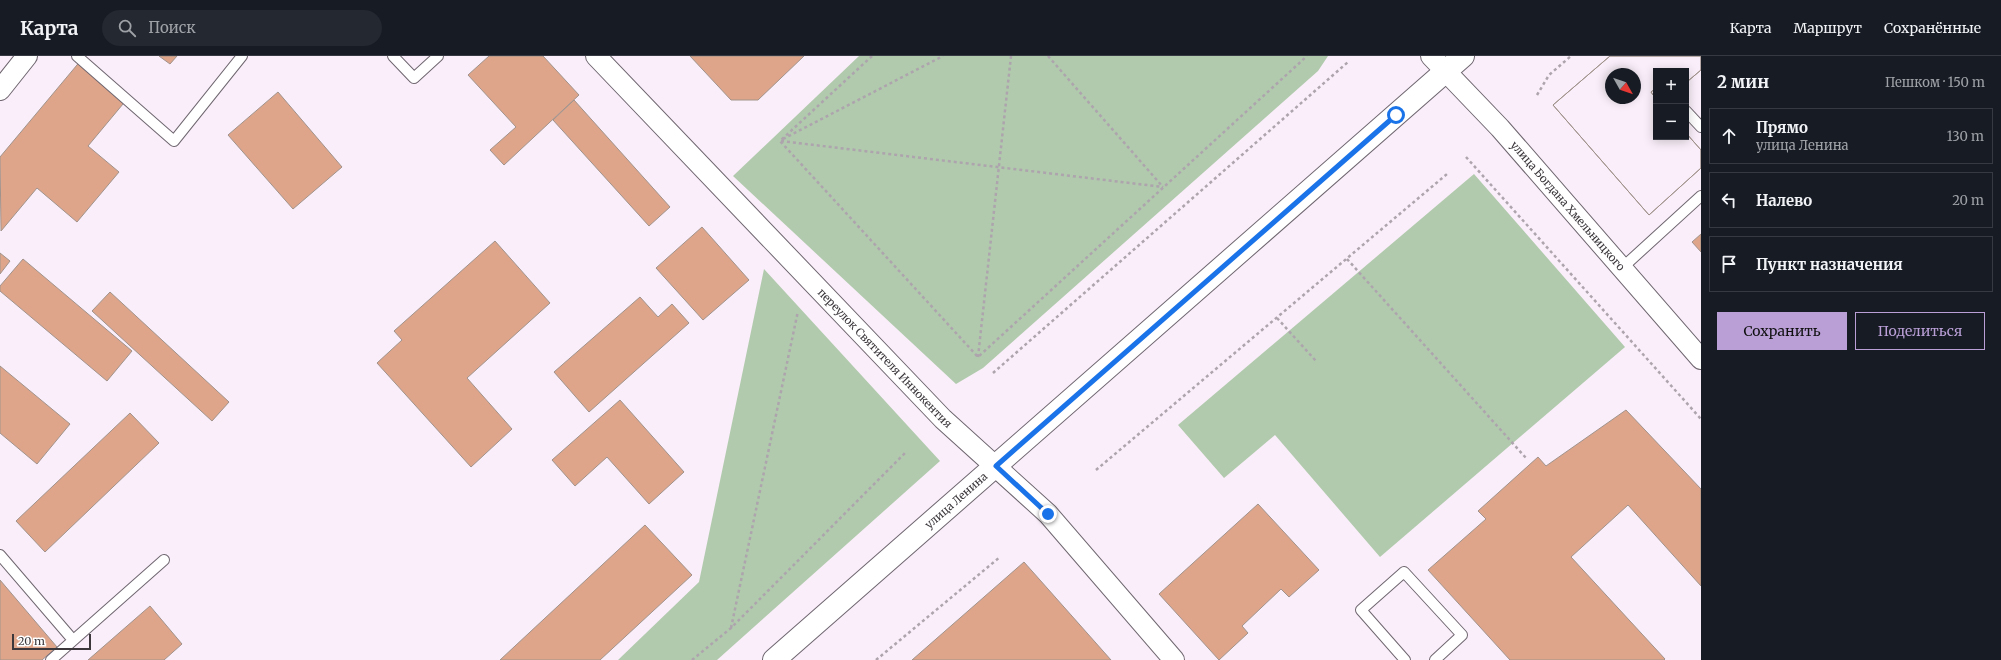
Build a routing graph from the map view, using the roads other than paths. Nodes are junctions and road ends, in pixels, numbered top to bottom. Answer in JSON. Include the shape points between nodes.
{"nodes":[{"id":1,"x":27,"y":56,"type":"edge"},
{"id":2,"x":77,"y":56,"type":"edge"},
{"id":3,"x":242,"y":56,"type":"edge"},
{"id":4,"x":393,"y":56,"type":"edge"},
{"id":5,"x":438,"y":56,"type":"edge"},
{"id":6,"x":596,"y":56,"type":"edge"},
{"id":7,"x":1463,"y":56,"type":"edge"},
{"id":8,"x":1438,"y":64,"type":"edge"},
{"id":9,"x":0,"y":90,"type":"edge"},
{"id":10,"x":1689,"y":114,"type":"edge"},
{"id":11,"x":1701,"y":127,"type":"edge"},
{"id":12,"x":1701,"y":196,"type":"edge"},
{"id":13,"x":1622,"y":268,"type":"junction"},
{"id":14,"x":1701,"y":359,"type":"edge"},
{"id":15,"x":996,"y":466,"type":"junction"},
{"id":16,"x":0,"y":556,"type":"edge"},
{"id":17,"x":164,"y":560,"type":"dead end"},
{"id":18,"x":73,"y":640,"type":"junction"},
{"id":19,"x":51,"y":660,"type":"edge"},
{"id":20,"x":774,"y":660,"type":"edge"},
{"id":21,"x":1173,"y":660,"type":"edge"},
{"id":22,"x":1405,"y":660,"type":"edge"},
{"id":23,"x":1434,"y":660,"type":"edge"}],
"edges":[{"from":1,"to":9,"type":"street"},
{"from":2,"to":3,"type":"lane","via":[[174,141]]},
{"from":4,"to":5,"type":"lane","via":[[414,78]]},
{"from":6,"to":15,"type":"street","name":"переулок Святителя Иннокентия","via":[[943,419]]},
{"from":7,"to":8,"type":"main road","name":"улица Ленина"},
{"from":8,"to":13,"type":"street","name":"улица Богдана Хмельницкого","via":[[1500,128]]},
{"from":8,"to":15,"type":"main road","name":"улица Ленина"},
{"from":10,"to":11,"type":"lane"},
{"from":12,"to":13,"type":"lane"},
{"from":13,"to":14,"type":"street","name":"улица Богдана Хмельницкого"},
{"from":15,"to":20,"type":"main road","name":"улица Ленина"},
{"from":15,"to":21,"type":"street","name":"переулок Святителя Иннокентия","via":[[1048,514]]},
{"from":16,"to":18,"type":"lane"},
{"from":17,"to":18,"type":"lane"},
{"from":18,"to":19,"type":"lane"},
{"from":22,"to":23,"type":"lane","via":[[1361,610],[1404,572],[1462,635]]}]}
